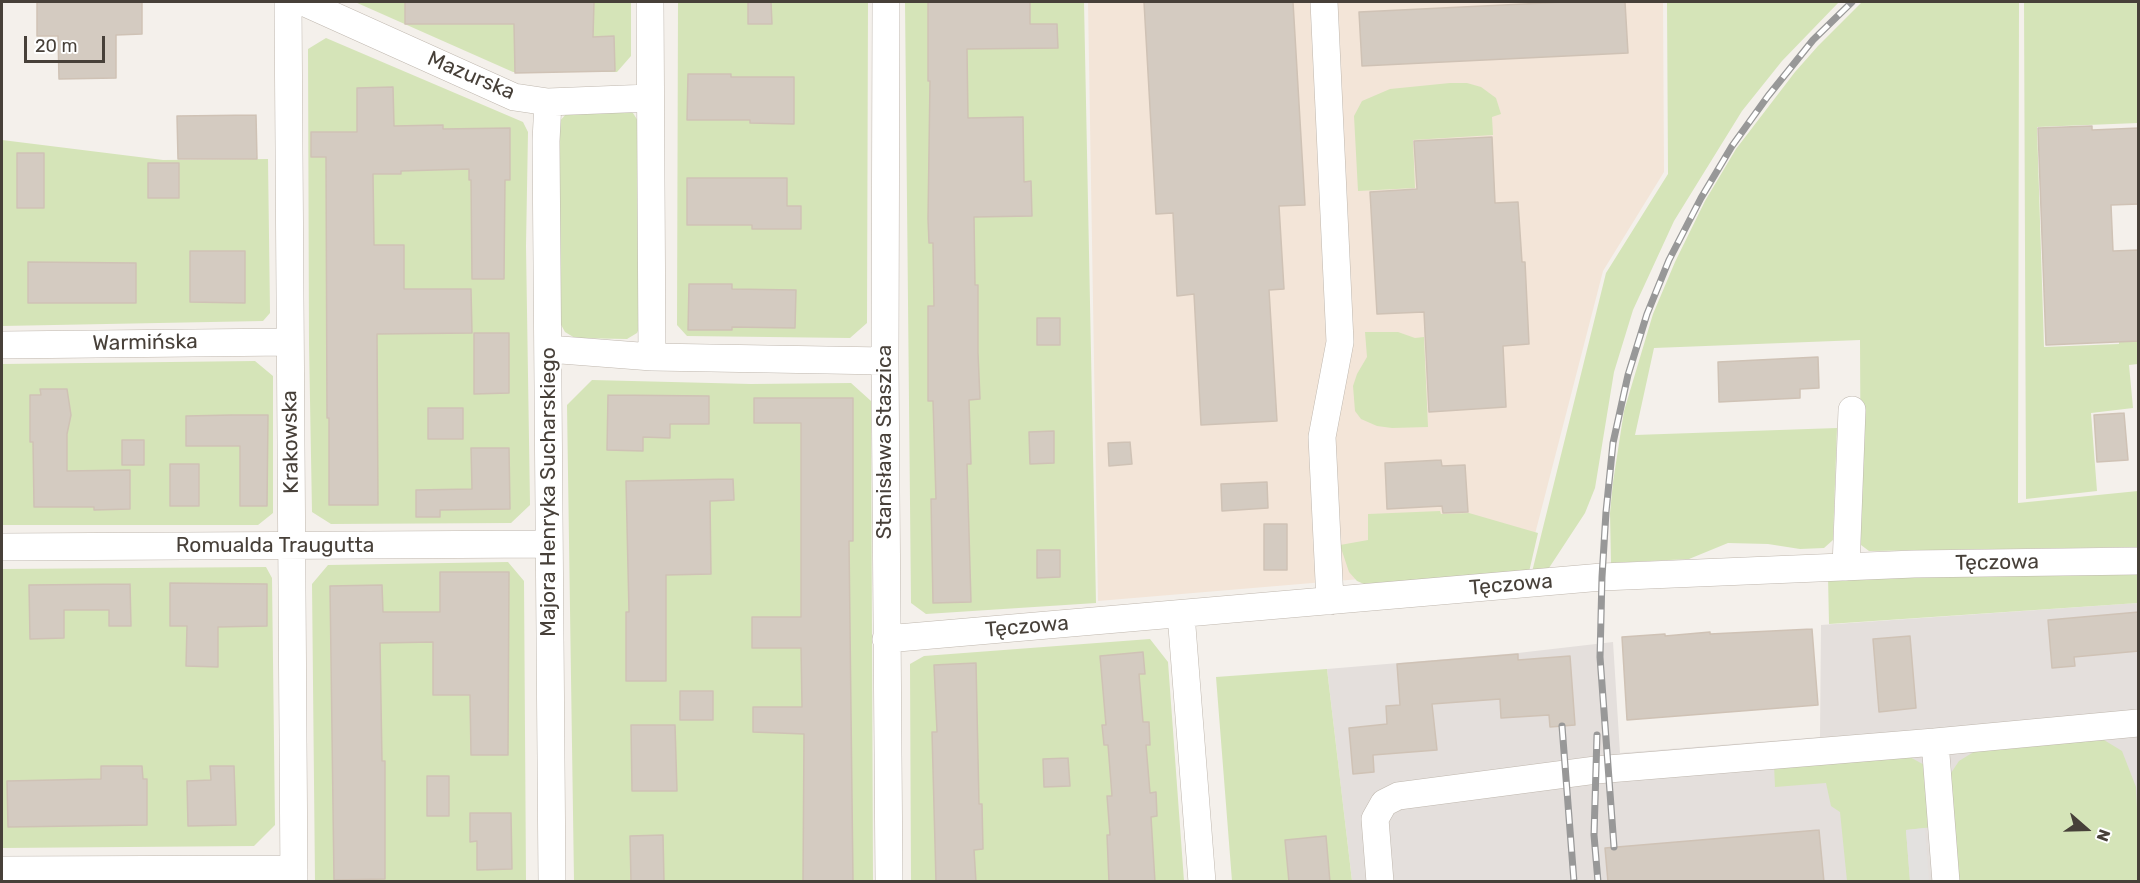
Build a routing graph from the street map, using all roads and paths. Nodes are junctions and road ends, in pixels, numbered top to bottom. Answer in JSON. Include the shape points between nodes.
{"nodes":[{"id":1,"x":288,"y":2,"type":"edge"},
{"id":2,"x":303,"y":2,"type":"edge"},
{"id":3,"x":650,"y":2,"type":"edge"},
{"id":4,"x":886,"y":2,"type":"edge"},
{"id":5,"x":1324,"y":2,"type":"edge"},
{"id":6,"x":650,"y":98,"type":"junction"},
{"id":7,"x":548,"y":102,"type":"junction"},
{"id":8,"x":289,"y":342,"type":"junction"},
{"id":9,"x":2,"y":345,"type":"edge"},
{"id":10,"x":548,"y":349,"type":"junction"},
{"id":11,"x":652,"y":357,"type":"junction"},
{"id":12,"x":885,"y":361,"type":"junction"},
{"id":13,"x":1852,"y":410,"type":"dead end"},
{"id":14,"x":549,"y":543,"type":"junction"},
{"id":15,"x":293,"y":546,"type":"junction"},
{"id":16,"x":2,"y":547,"type":"edge"},
{"id":17,"x":2139,"y":561,"type":"edge"},
{"id":18,"x":1846,"y":567,"type":"junction"},
{"id":19,"x":1330,"y":601,"type":"junction"},
{"id":20,"x":1182,"y":614,"type":"junction"},
{"id":21,"x":886,"y":639,"type":"junction"},
{"id":22,"x":2139,"y":723,"type":"edge"},
{"id":23,"x":1935,"y":742,"type":"junction"},
{"id":24,"x":2,"y":870,"type":"edge"},
{"id":25,"x":294,"y":875,"type":"edge"},
{"id":26,"x":552,"y":882,"type":"edge"},
{"id":27,"x":889,"y":882,"type":"edge"},
{"id":28,"x":1202,"y":882,"type":"edge"},
{"id":29,"x":1380,"y":882,"type":"edge"},
{"id":30,"x":1946,"y":882,"type":"edge"}],
"edges":[{"from":1,"to":8,"type":"street","name":"Krakowska"},
{"from":2,"to":7,"type":"street","name":"Mazurska","via":[[514,97]]},
{"from":3,"to":6,"type":"street"},
{"from":4,"to":12,"type":"street","name":"Stanisława Staszica"},
{"from":5,"to":19,"type":"street","via":[[1340,342],[1322,437]]},
{"from":6,"to":7,"type":"street","name":"Mazurska"},
{"from":6,"to":11,"type":"street"},
{"from":7,"to":10,"type":"street","name":"Majora Henryka Sucharskiego"},
{"from":8,"to":9,"type":"street","name":"Warmińska"},
{"from":8,"to":15,"type":"street","name":"Krakowska"},
{"from":10,"to":11,"type":"street"},
{"from":10,"to":14,"type":"street","name":"Majora Henryka Sucharskiego"},
{"from":11,"to":12,"type":"street"},
{"from":12,"to":21,"type":"street","name":"Stanisława Staszica"},
{"from":13,"to":18,"type":"street"},
{"from":14,"to":15,"type":"street","name":"Romualda Traugutta"},
{"from":14,"to":26,"type":"street","name":"Majora Henryka Sucharskiego"},
{"from":15,"to":16,"type":"street","name":"Romualda Traugutta"},
{"from":15,"to":25,"type":"street","name":"Krakowska"},
{"from":17,"to":18,"type":"street","name":"Tęczowa"},
{"from":18,"to":19,"type":"street","name":"Tęczowa","via":[[1602,577]]},
{"from":19,"to":20,"type":"street","name":"Tęczowa"},
{"from":20,"to":21,"type":"street","name":"Tęczowa"},
{"from":20,"to":28,"type":"street"},
{"from":21,"to":27,"type":"street","name":"Stanisława Staszica"},
{"from":22,"to":23,"type":"street"},
{"from":23,"to":29,"type":"street","via":[[1596,770],[1398,796],[1384,804],[1375,819]]},
{"from":23,"to":30,"type":"street"},
{"from":24,"to":25,"type":"street"}]}
